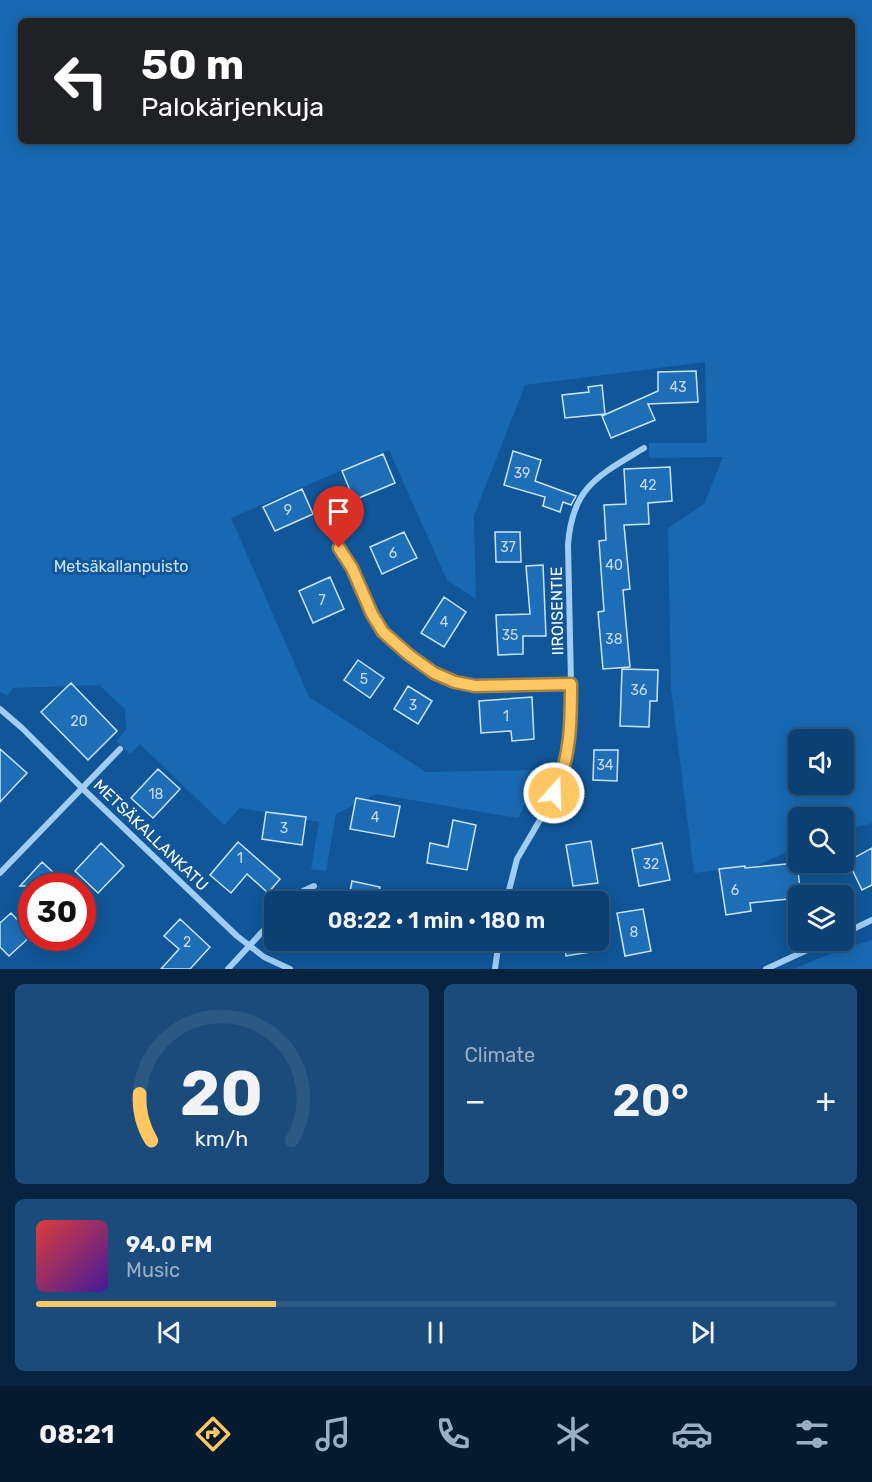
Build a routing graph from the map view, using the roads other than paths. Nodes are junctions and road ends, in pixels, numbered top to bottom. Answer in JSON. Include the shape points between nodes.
{"nodes":[{"id":1,"x":644,"y":448,"type":"dead end"},
{"id":2,"x":339,"y":548,"type":"dead end"},
{"id":3,"x":571,"y":684,"type":"junction"},
{"id":4,"x":0,"y":710,"type":"edge"},
{"id":5,"x":120,"y":749,"type":"dead end"},
{"id":6,"x":82,"y":788,"type":"junction"},
{"id":7,"x":0,"y":873,"type":"edge"},
{"id":8,"x":314,"y":886,"type":"dead end"},
{"id":9,"x":303,"y":891,"type":"edge"},
{"id":10,"x":509,"y":891,"type":"edge"},
{"id":11,"x":872,"y":920,"type":"edge"},
{"id":12,"x":854,"y":929,"type":"edge"},
{"id":13,"x":264,"y":930,"type":"edge"},
{"id":14,"x":249,"y":946,"type":"junction"},
{"id":15,"x":497,"y":951,"type":"edge"},
{"id":16,"x":805,"y":951,"type":"edge"},
{"id":17,"x":228,"y":969,"type":"edge"},
{"id":18,"x":291,"y":969,"type":"edge"},
{"id":19,"x":495,"y":969,"type":"edge"},
{"id":20,"x":766,"y":969,"type":"edge"}],
"edges":[{"from":1,"to":3,"type":"street","name":"IIROISENTIE","via":[[601,474],[586,488],[569,524]]},
{"from":2,"to":3,"type":"street","via":[[383,632],[434,673],[475,686]]},
{"from":3,"to":10,"type":"street","name":"IIROISENTIE","via":[[571,730],[561,778],[518,859]]},
{"from":4,"to":6,"type":"street","name":"METSÄKALLANKATU"},
{"from":5,"to":6,"type":"street"},
{"from":6,"to":7,"type":"street"},
{"from":6,"to":14,"type":"street","name":"METSÄKALLANKATU"},
{"from":8,"to":9,"type":"street"},
{"from":11,"to":12,"type":"street"},
{"from":13,"to":14,"type":"street"},
{"from":14,"to":17,"type":"street"},
{"from":14,"to":18,"type":"street","name":"METSÄKALLANKATU"},
{"from":15,"to":19,"type":"street"},
{"from":16,"to":20,"type":"street"}]}
